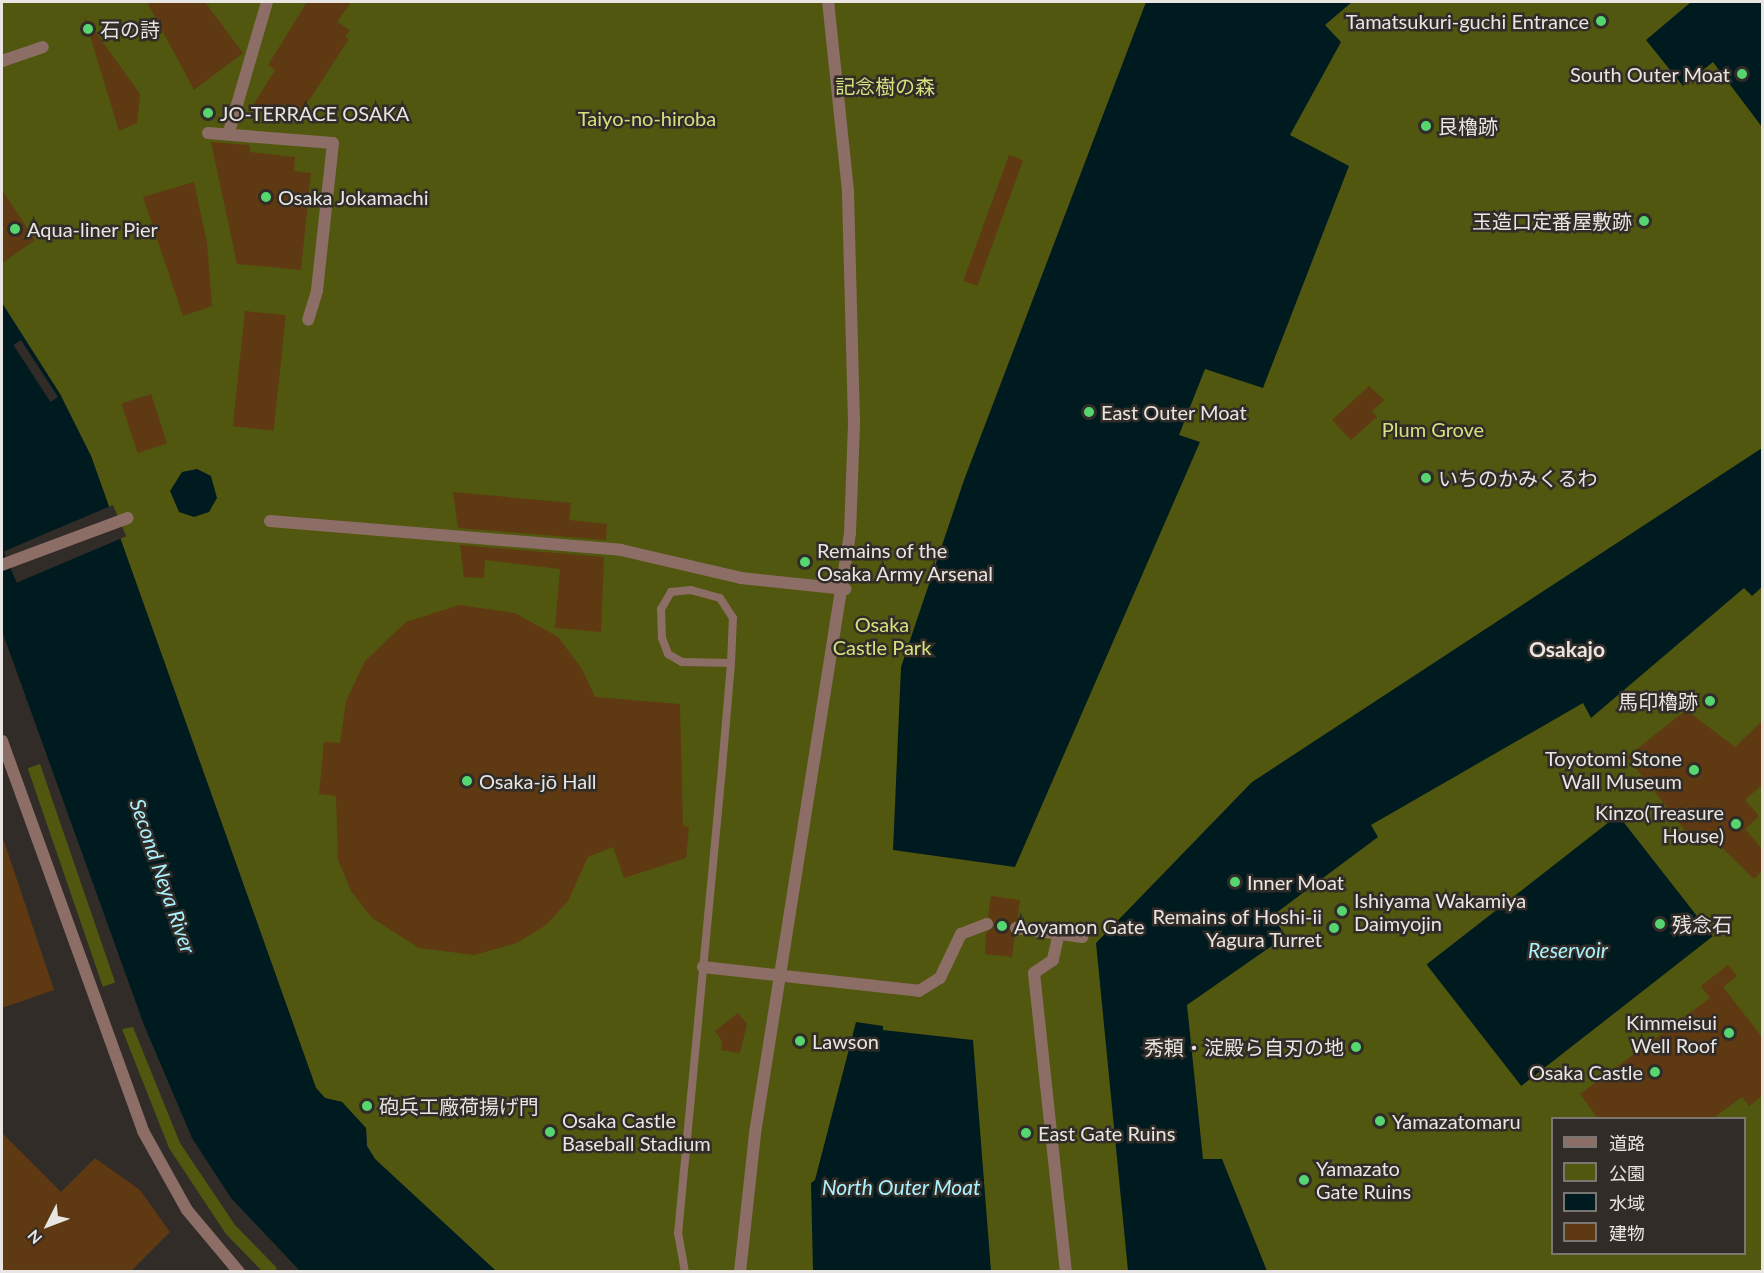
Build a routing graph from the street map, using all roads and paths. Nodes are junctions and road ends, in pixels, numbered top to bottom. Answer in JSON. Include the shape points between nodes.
{"nodes":[{"id":1,"x":267,"y":2,"type":"edge"},
{"id":2,"x":828,"y":2,"type":"edge"},
{"id":3,"x":43,"y":47,"type":"dead end"},
{"id":4,"x":2,"y":61,"type":"edge"},
{"id":5,"x":229,"y":132,"type":"junction"},
{"id":6,"x":208,"y":133,"type":"dead end"},
{"id":7,"x":308,"y":320,"type":"dead end"},
{"id":8,"x":128,"y":518,"type":"dead end"},
{"id":9,"x":270,"y":521,"type":"dead end"},
{"id":10,"x":2,"y":565,"type":"edge"},
{"id":11,"x":845,"y":589,"type":"junction"},
{"id":12,"x":731,"y":663,"type":"junction"},
{"id":13,"x":2,"y":741,"type":"edge"},
{"id":14,"x":987,"y":924,"type":"dead end"},
{"id":15,"x":1016,"y":928,"type":"dead end"},
{"id":16,"x":1059,"y":933,"type":"junction"},
{"id":17,"x":1082,"y":937,"type":"dead end"},
{"id":18,"x":703,"y":967,"type":"junction"},
{"id":19,"x":781,"y":978,"type":"junction"},
{"id":20,"x":239,"y":1272,"type":"edge"},
{"id":21,"x":685,"y":1272,"type":"edge"},
{"id":22,"x":740,"y":1272,"type":"edge"},
{"id":23,"x":1066,"y":1272,"type":"edge"}],
"edges":[{"from":1,"to":5,"type":"street"},
{"from":2,"to":11,"type":"street","via":[[848,191],[854,422]]},
{"from":3,"to":4,"type":"street"},
{"from":5,"to":6,"type":"street"},
{"from":5,"to":7,"type":"street","via":[[333,143],[317,291]]},
{"from":8,"to":10,"type":"street"},
{"from":9,"to":11,"type":"street","via":[[621,550],[741,578]]},
{"from":11,"to":19,"type":"street"},
{"from":12,"to":12,"type":"lane","via":[[682,662],[668,654],[662,638],[661,609],[671,592],[692,590],[720,598],[733,618]]},
{"from":12,"to":18,"type":"lane"},
{"from":13,"to":20,"type":"street","via":[[143,1131],[187,1210]]},
{"from":14,"to":19,"type":"street","via":[[961,934],[940,978],[919,991]]},
{"from":15,"to":16,"type":"street"},
{"from":16,"to":17,"type":"street"},
{"from":16,"to":23,"type":"street","via":[[1053,960],[1034,973]]},
{"from":18,"to":19,"type":"street"},
{"from":18,"to":21,"type":"lane","via":[[678,1234]]},
{"from":19,"to":22,"type":"street","via":[[755,1132]]}]}
